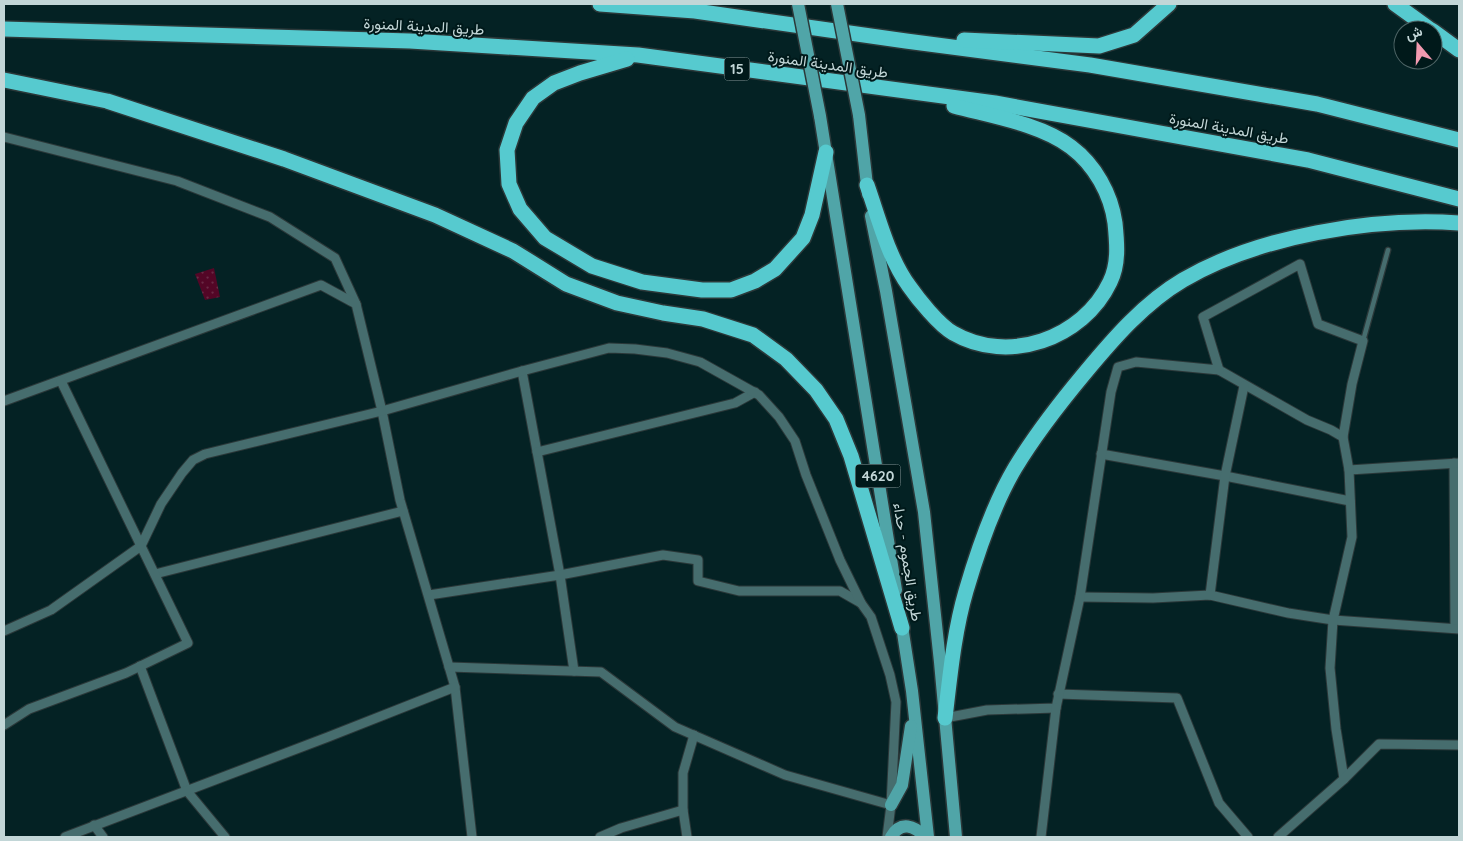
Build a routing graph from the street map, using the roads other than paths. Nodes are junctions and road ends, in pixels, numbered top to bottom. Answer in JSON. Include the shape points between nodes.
{"nodes":[{"id":1,"x":600,"y":4,"type":"edge"},
{"id":2,"x":686,"y":4,"type":"edge"},
{"id":3,"x":798,"y":4,"type":"edge"},
{"id":4,"x":837,"y":4,"type":"edge"},
{"id":5,"x":1169,"y":4,"type":"edge"},
{"id":6,"x":1395,"y":4,"type":"edge"},
{"id":7,"x":735,"y":17,"type":"junction"},
{"id":8,"x":1417,"y":20,"type":"edge"},
{"id":9,"x":4,"y":29,"type":"edge"},
{"id":10,"x":866,"y":36,"type":"junction"},
{"id":11,"x":1443,"y":39,"type":"edge"},
{"id":12,"x":1459,"y":50,"type":"edge"},
{"id":13,"x":638,"y":55,"type":"junction"},
{"id":14,"x":4,"y":80,"type":"edge"},
{"id":15,"x":900,"y":91,"type":"junction"},
{"id":16,"x":4,"y":136,"type":"edge"},
{"id":17,"x":1459,"y":140,"type":"edge"},
{"id":18,"x":826,"y":152,"type":"junction"},
{"id":19,"x":867,"y":185,"type":"junction"},
{"id":20,"x":1459,"y":199,"type":"edge"},
{"id":21,"x":1459,"y":223,"type":"edge"},
{"id":22,"x":1388,"y":250,"type":"dead end"},
{"id":23,"x":356,"y":304,"type":"junction"},
{"id":24,"x":1363,"y":341,"type":"junction"},
{"id":25,"x":1219,"y":370,"type":"junction"},
{"id":26,"x":522,"y":371,"type":"junction"},
{"id":27,"x":61,"y":381,"type":"junction"},
{"id":28,"x":1244,"y":386,"type":"junction"},
{"id":29,"x":754,"y":392,"type":"junction"},
{"id":30,"x":4,"y":401,"type":"edge"},
{"id":31,"x":382,"y":411,"type":"junction"},
{"id":32,"x":1343,"y":437,"type":"junction"},
{"id":33,"x":537,"y":452,"type":"junction"},
{"id":34,"x":1101,"y":454,"type":"junction"},
{"id":35,"x":1457,"y":463,"type":"edge"},
{"id":36,"x":1349,"y":470,"type":"junction"},
{"id":37,"x":1225,"y":476,"type":"junction"},
{"id":38,"x":1350,"y":501,"type":"junction"},
{"id":39,"x":403,"y":511,"type":"junction"},
{"id":40,"x":141,"y":546,"type":"junction"},
{"id":41,"x":154,"y":574,"type":"junction"},
{"id":42,"x":560,"y":575,"type":"junction"},
{"id":43,"x":429,"y":595,"type":"junction"},
{"id":44,"x":1210,"y":595,"type":"junction"},
{"id":45,"x":1080,"y":597,"type":"junction"},
{"id":46,"x":861,"y":603,"type":"junction"},
{"id":47,"x":1333,"y":620,"type":"junction"},
{"id":48,"x":902,"y":628,"type":"junction"},
{"id":49,"x":1457,"y":628,"type":"edge"},
{"id":50,"x":4,"y":631,"type":"edge"},
{"id":51,"x":140,"y":666,"type":"junction"},
{"id":52,"x":449,"y":667,"type":"junction"},
{"id":53,"x":574,"y":671,"type":"junction"},
{"id":54,"x":454,"y":687,"type":"junction"},
{"id":55,"x":1058,"y":694,"type":"junction"},
{"id":56,"x":913,"y":704,"type":"junction"},
{"id":57,"x":1056,"y":708,"type":"junction"},
{"id":58,"x":945,"y":718,"type":"junction"},
{"id":59,"x":4,"y":725,"type":"edge"},
{"id":60,"x":694,"y":735,"type":"junction"},
{"id":61,"x":1459,"y":745,"type":"edge"},
{"id":62,"x":1344,"y":779,"type":"junction"},
{"id":63,"x":187,"y":791,"type":"junction"},
{"id":64,"x":891,"y":806,"type":"junction"},
{"id":65,"x":683,"y":810,"type":"junction"},
{"id":66,"x":94,"y":826,"type":"junction"},
{"id":67,"x":65,"y":837,"type":"edge"},
{"id":68,"x":103,"y":837,"type":"edge"},
{"id":69,"x":225,"y":837,"type":"edge"},
{"id":70,"x":472,"y":837,"type":"edge"},
{"id":71,"x":600,"y":837,"type":"edge"},
{"id":72,"x":687,"y":837,"type":"edge"},
{"id":73,"x":887,"y":837,"type":"edge"},
{"id":74,"x":891,"y":837,"type":"edge"},
{"id":75,"x":927,"y":837,"type":"edge"},
{"id":76,"x":956,"y":837,"type":"edge"},
{"id":77,"x":1041,"y":837,"type":"edge"},
{"id":78,"x":1248,"y":837,"type":"edge"},
{"id":79,"x":1278,"y":837,"type":"edge"}],
"edges":[{"from":1,"to":7,"type":"highway"},
{"from":2,"to":7,"type":"highway"},
{"from":3,"to":18,"type":"main road","name":"طريق الجموم - حداء","number":"4620","bridge":true},
{"from":4,"to":19,"type":"main road","name":"طريق الجموم - حداء","number":"4620","bridge":true,"via":[[859,115]]},
{"from":5,"to":10,"type":"highway","via":[[1134,35],[1099,46]]},
{"from":6,"to":8,"type":"highway"},
{"from":7,"to":10,"type":"highway"},
{"from":9,"to":13,"type":"highway","name":"طريق المدينة المنورة","number":"15","via":[[410,42]]},
{"from":10,"to":17,"type":"highway","via":[[1090,65],[1317,104]]},
{"from":11,"to":12,"type":"highway"},
{"from":13,"to":15,"type":"highway","name":"طريق المدينة المنورة","number":"15"},
{"from":13,"to":18,"type":"highway","via":[[554,83],[534,98],[516,122],[507,150],[509,184],[520,209],[545,238],[592,266],[642,282],[702,290],[731,290],[755,280],[775,268],[804,238]]},
{"from":14,"to":48,"type":"highway","via":[[107,101],[284,159],[435,215],[513,251],[566,284],[617,303],[703,319],[753,336],[786,359],[816,390],[836,419],[851,456]]},
{"from":15,"to":19,"type":"highway","via":[[1044,130],[1071,147],[1098,176],[1113,207],[1118,248],[1111,281],[1093,309],[1071,327],[1046,340],[1024,346],[999,347],[974,342],[952,332],[908,285],[890,253]]},
{"from":15,"to":20,"type":"highway","name":"طريق المدينة المنورة","number":"15","via":[[995,103],[1308,160]]},
{"from":16,"to":23,"type":"street","via":[[177,181],[270,217],[335,258]]},
{"from":18,"to":48,"type":"main road","name":"طريق الجموم - حداء","number":"4620"},
{"from":19,"to":58,"type":"main road","name":"طريق الجموم - حداء","number":"4620","via":[[924,512]]},
{"from":21,"to":58,"type":"highway","via":[[1352,227],[1310,234],[1225,259],[1182,281],[1145,308],[1056,407],[1015,469],[997,504],[958,622]]},
{"from":22,"to":24,"type":"lane"},
{"from":23,"to":27,"type":"street","via":[[321,286]]},
{"from":23,"to":31,"type":"street"},
{"from":24,"to":25,"type":"street","via":[[1318,324],[1300,264],[1202,318]]},
{"from":24,"to":32,"type":"street"},
{"from":25,"to":28,"type":"street"},
{"from":25,"to":34,"type":"street","via":[[1136,362],[1118,367],[1110,392]]},
{"from":26,"to":29,"type":"street","via":[[609,348],[635,349],[667,352],[700,362]]},
{"from":26,"to":31,"type":"street"},
{"from":26,"to":33,"type":"street"},
{"from":27,"to":30,"type":"street"},
{"from":27,"to":40,"type":"street"},
{"from":28,"to":32,"type":"street"},
{"from":28,"to":37,"type":"street"},
{"from":29,"to":33,"type":"street","via":[[735,403]]},
{"from":29,"to":46,"type":"street","via":[[779,417],[795,441],[840,560]]},
{"from":31,"to":39,"type":"street"},
{"from":31,"to":40,"type":"street","via":[[206,454],[193,460],[161,504]]},
{"from":32,"to":36,"type":"street"},
{"from":33,"to":42,"type":"street"},
{"from":34,"to":37,"type":"street"},
{"from":34,"to":45,"type":"street"},
{"from":35,"to":36,"type":"street"},
{"from":35,"to":49,"type":"street"},
{"from":36,"to":38,"type":"street"},
{"from":37,"to":38,"type":"street"},
{"from":37,"to":44,"type":"street"},
{"from":38,"to":47,"type":"street","via":[[1352,537]]},
{"from":39,"to":41,"type":"street"},
{"from":39,"to":43,"type":"street"},
{"from":40,"to":41,"type":"street"},
{"from":40,"to":50,"type":"street","via":[[51,610]]},
{"from":41,"to":51,"type":"street","via":[[188,643]]},
{"from":42,"to":43,"type":"street"},
{"from":42,"to":46,"type":"street","via":[[663,555],[698,560],[698,581],[740,590],[840,591]]},
{"from":42,"to":53,"type":"street"},
{"from":43,"to":52,"type":"street"},
{"from":44,"to":45,"type":"street"},
{"from":44,"to":47,"type":"street"},
{"from":45,"to":55,"type":"street"},
{"from":46,"to":64,"type":"street","via":[[871,617],[896,702]]},
{"from":47,"to":49,"type":"street"},
{"from":47,"to":62,"type":"street","via":[[1330,668]]},
{"from":48,"to":56,"type":"main road","name":"طريق الجموم - حداء","number":"4620"},
{"from":51,"to":59,"type":"street","via":[[28,709]]},
{"from":51,"to":63,"type":"street"},
{"from":52,"to":53,"type":"street"},
{"from":52,"to":54,"type":"street"},
{"from":53,"to":60,"type":"street","via":[[601,672],[675,727]]},
{"from":54,"to":63,"type":"street"},
{"from":54,"to":70,"type":"street"},
{"from":55,"to":57,"type":"street"},
{"from":55,"to":78,"type":"street","via":[[1178,698],[1219,803]]},
{"from":56,"to":64,"type":"main road","via":[[902,785]]},
{"from":56,"to":75,"type":"main road","name":"طريق الجموم - حداء","number":"4620"},
{"from":57,"to":58,"type":"street","via":[[987,710]]},
{"from":57,"to":77,"type":"street"},
{"from":58,"to":76,"type":"main road","name":"طريق الجموم - حداء","number":"4620"},
{"from":60,"to":64,"type":"street","via":[[785,775]]},
{"from":60,"to":65,"type":"street","via":[[683,773]]},
{"from":61,"to":62,"type":"street","via":[[1379,744]]},
{"from":62,"to":79,"type":"street"},
{"from":63,"to":66,"type":"street"},
{"from":63,"to":69,"type":"street"},
{"from":64,"to":73,"type":"street"},
{"from":65,"to":71,"type":"street"},
{"from":65,"to":72,"type":"street"},
{"from":66,"to":67,"type":"street"},
{"from":66,"to":68,"type":"street"},
{"from":74,"to":75,"type":"main road","via":[[902,826],[919,830]]}]}
